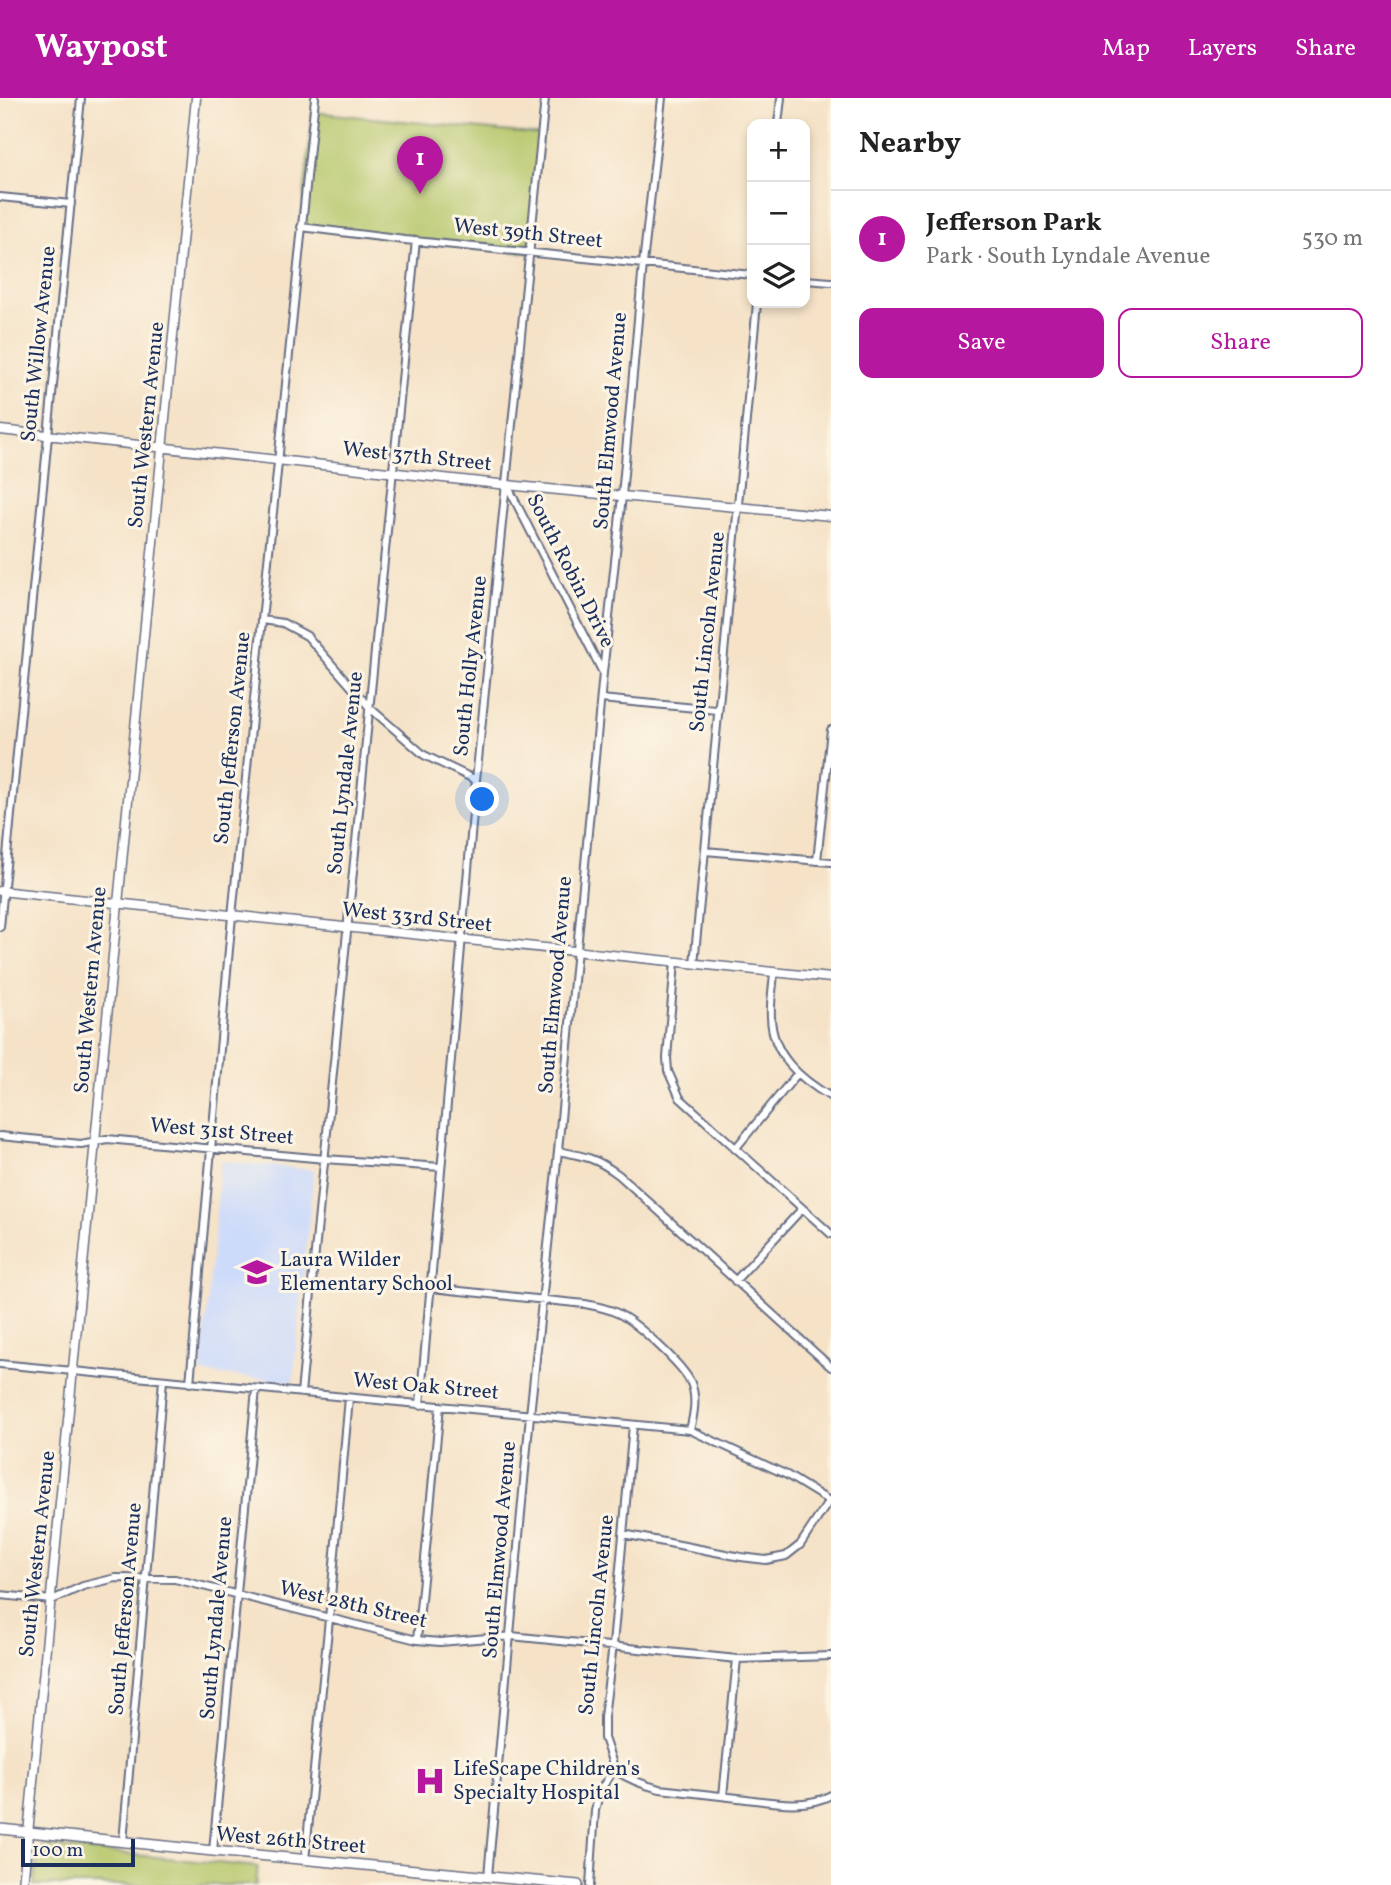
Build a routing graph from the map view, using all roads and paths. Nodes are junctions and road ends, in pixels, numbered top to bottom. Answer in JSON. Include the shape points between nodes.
{"nodes":[{"id":1,"x":81,"y":98,"type":"edge"},
{"id":2,"x":196,"y":98,"type":"edge"},
{"id":3,"x":315,"y":98,"type":"edge"},
{"id":4,"x":545,"y":98,"type":"edge"},
{"id":5,"x":662,"y":98,"type":"edge"},
{"id":6,"x":781,"y":98,"type":"edge"},
{"id":7,"x":779,"y":119,"type":"edge"},
{"id":8,"x":0,"y":197,"type":"edge"},
{"id":9,"x":71,"y":204,"type":"junction"},
{"id":10,"x":301,"y":227,"type":"junction"},
{"id":11,"x":416,"y":240,"type":"junction"},
{"id":12,"x":529,"y":253,"type":"junction"},
{"id":13,"x":643,"y":264,"type":"junction"},
{"id":14,"x":747,"y":274,"type":"edge"},
{"id":15,"x":810,"y":280,"type":"edge"},
{"id":16,"x":831,"y":282,"type":"edge"},
{"id":17,"x":757,"y":308,"type":"edge"},
{"id":18,"x":0,"y":430,"type":"edge"},
{"id":19,"x":47,"y":435,"type":"junction"},
{"id":20,"x":163,"y":448,"type":"junction"},
{"id":21,"x":279,"y":459,"type":"junction"},
{"id":22,"x":394,"y":472,"type":"junction"},
{"id":23,"x":507,"y":485,"type":"junction"},
{"id":24,"x":622,"y":496,"type":"junction"},
{"id":25,"x":739,"y":506,"type":"junction"},
{"id":26,"x":831,"y":516,"type":"edge"},
{"id":27,"x":263,"y":620,"type":"junction"},
{"id":28,"x":603,"y":673,"type":"junction"},
{"id":29,"x":601,"y":699,"type":"junction"},
{"id":30,"x":370,"y":708,"type":"junction"},
{"id":31,"x":717,"y":710,"type":"junction"},
{"id":32,"x":831,"y":730,"type":"edge"},
{"id":33,"x":476,"y":780,"type":"junction"},
{"id":34,"x":705,"y":851,"type":"junction"},
{"id":35,"x":817,"y":860,"type":"junction"},
{"id":36,"x":831,"y":862,"type":"edge"},
{"id":37,"x":2,"y":892,"type":"edge"},
{"id":38,"x":117,"y":904,"type":"junction"},
{"id":39,"x":232,"y":916,"type":"junction"},
{"id":40,"x":0,"y":927,"type":"edge"},
{"id":41,"x":347,"y":928,"type":"junction"},
{"id":42,"x":462,"y":940,"type":"junction"},
{"id":43,"x":576,"y":952,"type":"junction"},
{"id":44,"x":675,"y":962,"type":"junction"},
{"id":45,"x":694,"y":964,"type":"junction"},
{"id":46,"x":774,"y":973,"type":"junction"},
{"id":47,"x":831,"y":978,"type":"edge"},
{"id":48,"x":797,"y":1074,"type":"junction"},
{"id":49,"x":831,"y":1097,"type":"edge"},
{"id":50,"x":0,"y":1136,"type":"edge"},
{"id":51,"x":95,"y":1142,"type":"junction"},
{"id":52,"x":211,"y":1148,"type":"junction"},
{"id":53,"x":735,"y":1149,"type":"junction"},
{"id":54,"x":558,"y":1151,"type":"junction"},
{"id":55,"x":325,"y":1159,"type":"junction"},
{"id":56,"x":442,"y":1167,"type":"junction"},
{"id":57,"x":802,"y":1209,"type":"junction"},
{"id":58,"x":831,"y":1234,"type":"edge"},
{"id":59,"x":735,"y":1281,"type":"junction"},
{"id":60,"x":431,"y":1287,"type":"junction"},
{"id":61,"x":541,"y":1300,"type":"junction"},
{"id":62,"x":0,"y":1364,"type":"edge"},
{"id":63,"x":831,"y":1367,"type":"edge"},
{"id":64,"x":74,"y":1371,"type":"junction"},
{"id":65,"x":163,"y":1380,"type":"junction"},
{"id":66,"x":190,"y":1382,"type":"junction"},
{"id":67,"x":256,"y":1389,"type":"junction"},
{"id":68,"x":301,"y":1393,"type":"junction"},
{"id":69,"x":349,"y":1398,"type":"junction"},
{"id":70,"x":419,"y":1405,"type":"junction"},
{"id":71,"x":440,"y":1406,"type":"junction"},
{"id":72,"x":530,"y":1415,"type":"junction"},
{"id":73,"x":634,"y":1425,"type":"junction"},
{"id":74,"x":690,"y":1430,"type":"junction"},
{"id":75,"x":830,"y":1501,"type":"edge"},
{"id":76,"x":623,"y":1534,"type":"junction"},
{"id":77,"x":147,"y":1577,"type":"junction"},
{"id":78,"x":0,"y":1595,"type":"edge"},
{"id":79,"x":238,"y":1595,"type":"junction"},
{"id":80,"x":52,"y":1600,"type":"junction"},
{"id":81,"x":329,"y":1619,"type":"junction"},
{"id":82,"x":511,"y":1636,"type":"junction"},
{"id":83,"x":418,"y":1640,"type":"junction"},
{"id":84,"x":613,"y":1645,"type":"junction"},
{"id":85,"x":831,"y":1656,"type":"edge"},
{"id":86,"x":737,"y":1659,"type":"junction"},
{"id":87,"x":615,"y":1770,"type":"junction"},
{"id":88,"x":831,"y":1795,"type":"edge"},
{"id":89,"x":723,"y":1796,"type":"junction"},
{"id":90,"x":0,"y":1829,"type":"edge"},
{"id":91,"x":28,"y":1832,"type":"junction"},
{"id":92,"x":123,"y":1842,"type":"junction"},
{"id":93,"x":213,"y":1851,"type":"junction"},
{"id":94,"x":305,"y":1860,"type":"junction"},
{"id":95,"x":488,"y":1876,"type":"junction"},
{"id":96,"x":23,"y":1885,"type":"edge"},
{"id":97,"x":578,"y":1885,"type":"edge"},
{"id":98,"x":590,"y":1885,"type":"edge"}],
"edges":[{"from":1,"to":9,"type":"street","name":"South Willow Avenue"},
{"from":2,"to":20,"type":"street","name":"South Western Avenue"},
{"from":3,"to":10,"type":"street","name":"South Jefferson Avenue"},
{"from":4,"to":12,"type":"street","name":"South Holly Avenue"},
{"from":5,"to":13,"type":"street","name":"South Elmwood Avenue"},
{"from":6,"to":7,"type":"street"},
{"from":8,"to":9,"type":"street"},
{"from":9,"to":19,"type":"street","name":"South Willow Avenue"},
{"from":10,"to":11,"type":"street","name":"West 39th Street"},
{"from":10,"to":21,"type":"street","name":"South Jefferson Avenue"},
{"from":11,"to":12,"type":"street","name":"West 39th Street"},
{"from":11,"to":22,"type":"street","name":"South Lyndale Avenue"},
{"from":12,"to":13,"type":"street","name":"West 39th Street"},
{"from":12,"to":23,"type":"street","name":"South Holly Avenue"},
{"from":13,"to":14,"type":"street","name":"West 39th Street"},
{"from":13,"to":24,"type":"street","name":"South Elmwood Avenue"},
{"from":15,"to":16,"type":"street"},
{"from":17,"to":25,"type":"street","name":"South Lincoln Avenue"},
{"from":18,"to":19,"type":"street","name":"West 37th Street"},
{"from":19,"to":20,"type":"street","name":"West 37th Street"},
{"from":19,"to":37,"type":"street","name":"South Willow Avenue"},
{"from":20,"to":21,"type":"street","name":"West 37th Street"},
{"from":20,"to":38,"type":"street","name":"South Western Avenue"},
{"from":21,"to":22,"type":"street","name":"West 37th Street"},
{"from":21,"to":27,"type":"street","name":"South Jefferson Avenue"},
{"from":22,"to":23,"type":"street","name":"West 37th Street"},
{"from":22,"to":30,"type":"street","name":"South Lyndale Avenue"},
{"from":23,"to":24,"type":"street","name":"West 37th Street"},
{"from":23,"to":28,"type":"street","name":"South Robin Drive"},
{"from":23,"to":33,"type":"street","name":"South Holly Avenue"},
{"from":24,"to":25,"type":"street","name":"West 37th Street"},
{"from":24,"to":28,"type":"street","name":"South Elmwood Avenue"},
{"from":25,"to":26,"type":"street","name":"West 37th Street"},
{"from":25,"to":31,"type":"street","name":"South Lincoln Avenue"},
{"from":27,"to":30,"type":"street","via":[[283,623],[307,636]]},
{"from":27,"to":39,"type":"street","name":"South Jefferson Avenue"},
{"from":28,"to":29,"type":"street","name":"South Elmwood Avenue"},
{"from":29,"to":31,"type":"street"},
{"from":29,"to":43,"type":"street","name":"South Elmwood Avenue"},
{"from":30,"to":33,"type":"street","via":[[424,755]]},
{"from":30,"to":41,"type":"street","name":"South Lyndale Avenue"},
{"from":31,"to":34,"type":"street","name":"South Lincoln Avenue"},
{"from":32,"to":35,"type":"street"},
{"from":33,"to":42,"type":"street","name":"South Holly Avenue"},
{"from":34,"to":35,"type":"street"},
{"from":34,"to":45,"type":"street","name":"South Lincoln Avenue"},
{"from":35,"to":36,"type":"street"},
{"from":37,"to":38,"type":"street","name":"West 33rd Street"},
{"from":37,"to":40,"type":"street","name":"South Willow Avenue"},
{"from":38,"to":39,"type":"street","name":"West 33rd Street"},
{"from":38,"to":51,"type":"street","name":"South Western Avenue"},
{"from":39,"to":41,"type":"street","name":"West 33rd Street"},
{"from":39,"to":52,"type":"street","name":"South Jefferson Avenue"},
{"from":41,"to":42,"type":"street","name":"West 33rd Street"},
{"from":41,"to":55,"type":"street","name":"South Lyndale Avenue"},
{"from":42,"to":43,"type":"street","name":"West 33rd Street"},
{"from":42,"to":56,"type":"street","name":"South Holly Avenue"},
{"from":43,"to":44,"type":"street","name":"West 33rd Street"},
{"from":43,"to":54,"type":"street","name":"South Elmwood Avenue"},
{"from":44,"to":45,"type":"street","name":"West 33rd Street"},
{"from":44,"to":53,"type":"street","via":[[668,1071],[680,1098]]},
{"from":45,"to":46,"type":"street","name":"West 33rd Street"},
{"from":46,"to":47,"type":"street","name":"West 33rd Street"},
{"from":46,"to":48,"type":"street","via":[[772,1030],[780,1053]]},
{"from":48,"to":49,"type":"street"},
{"from":48,"to":53,"type":"street"},
{"from":50,"to":51,"type":"street","name":"West 31st Street"},
{"from":51,"to":52,"type":"street","name":"West 31st Street","via":[[107,1139]]},
{"from":51,"to":64,"type":"street","name":"South Western Avenue"},
{"from":52,"to":55,"type":"street","name":"West 31st Street"},
{"from":52,"to":66,"type":"street","name":"South Jefferson Avenue"},
{"from":53,"to":57,"type":"street"},
{"from":54,"to":59,"type":"street","via":[[605,1164]]},
{"from":54,"to":61,"type":"street","name":"South Elmwood Avenue"},
{"from":55,"to":56,"type":"street","name":"West 31st Street"},
{"from":55,"to":68,"type":"street","name":"South Lyndale Avenue"},
{"from":56,"to":60,"type":"street","name":"South Holly Avenue"},
{"from":57,"to":58,"type":"street"},
{"from":57,"to":59,"type":"street"},
{"from":59,"to":63,"type":"street"},
{"from":60,"to":61,"type":"street"},
{"from":60,"to":70,"type":"street","name":"South Holly Avenue"},
{"from":61,"to":72,"type":"street","name":"South Elmwood Avenue"},
{"from":61,"to":74,"type":"street","via":[[605,1308],[629,1320],[681,1367],[690,1381],[695,1404]]},
{"from":62,"to":64,"type":"street","name":"West Oak Street"},
{"from":64,"to":65,"type":"street","name":"West Oak Street"},
{"from":64,"to":80,"type":"street","name":"South Western Avenue"},
{"from":65,"to":66,"type":"street","name":"West Oak Street"},
{"from":65,"to":77,"type":"street","name":"South Jefferson Avenue"},
{"from":66,"to":67,"type":"street","name":"West Oak Street"},
{"from":67,"to":68,"type":"street","name":"West Oak Street"},
{"from":67,"to":79,"type":"street","name":"South Lyndale Avenue"},
{"from":68,"to":69,"type":"street","name":"West Oak Street"},
{"from":69,"to":70,"type":"street","name":"West Oak Street"},
{"from":69,"to":81,"type":"street"},
{"from":70,"to":71,"type":"street","name":"West Oak Street"},
{"from":71,"to":72,"type":"street","name":"West Oak Street"},
{"from":71,"to":83,"type":"street"},
{"from":72,"to":73,"type":"street","name":"West Oak Street"},
{"from":72,"to":82,"type":"street","name":"South Elmwood Avenue"},
{"from":73,"to":74,"type":"street","name":"West Oak Street"},
{"from":73,"to":76,"type":"street","name":"South Lincoln Avenue"},
{"from":74,"to":75,"type":"street","name":"West Oak Street","via":[[787,1475]]},
{"from":75,"to":76,"type":"street","via":[[800,1545],[786,1556],[766,1560]]},
{"from":76,"to":84,"type":"street","name":"South Lincoln Avenue"},
{"from":77,"to":79,"type":"street","name":"West 28th Street"},
{"from":77,"to":80,"type":"street","name":"West 28th Street","via":[[100,1581]]},
{"from":77,"to":92,"type":"street","name":"South Jefferson Avenue"},
{"from":78,"to":80,"type":"street","name":"West 28th Street"},
{"from":79,"to":81,"type":"street","name":"West 28th Street"},
{"from":79,"to":93,"type":"street","name":"South Lyndale Avenue"},
{"from":80,"to":91,"type":"street","name":"South Western Avenue"},
{"from":81,"to":83,"type":"street","name":"West 28th Street"},
{"from":81,"to":94,"type":"street"},
{"from":82,"to":83,"type":"street","name":"West 28th Street"},
{"from":82,"to":84,"type":"street","name":"West 28th Street"},
{"from":82,"to":95,"type":"street","name":"South Elmwood Avenue"},
{"from":84,"to":86,"type":"street","name":"West 28th Street"},
{"from":84,"to":87,"type":"street","name":"South Lincoln Avenue","via":[[604,1738]]},
{"from":85,"to":86,"type":"street","name":"West 28th Street"},
{"from":86,"to":89,"type":"street"},
{"from":87,"to":89,"type":"street","via":[[650,1787]]},
{"from":87,"to":98,"type":"street","via":[[599,1793],[595,1811]]},
{"from":88,"to":89,"type":"street","via":[[806,1802]]},
{"from":90,"to":91,"type":"main road","name":"West 26th Street"},
{"from":91,"to":92,"type":"main road","name":"West 26th Street"},
{"from":91,"to":96,"type":"street","name":"South Western Avenue"},
{"from":92,"to":93,"type":"main road","name":"West 26th Street"},
{"from":93,"to":94,"type":"main road","name":"West 26th Street"},
{"from":94,"to":95,"type":"main road","name":"West 26th Street"},
{"from":95,"to":97,"type":"main road","name":"West 26th Street"}]}
